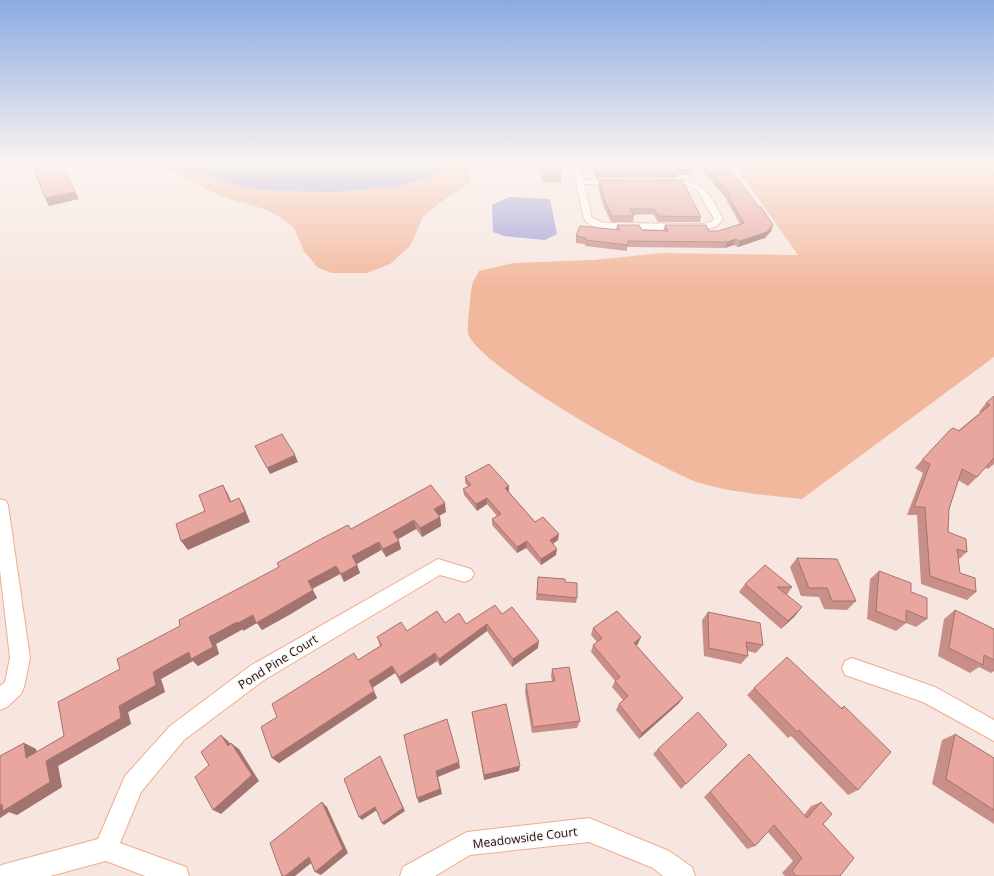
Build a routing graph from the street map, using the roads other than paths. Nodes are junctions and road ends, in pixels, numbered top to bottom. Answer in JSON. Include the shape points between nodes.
{"nodes":[{"id":1,"x":585,"y":205,"type":"edge"},
{"id":2,"x":711,"y":205,"type":"edge"},
{"id":3,"x":0,"y":505,"type":"edge"},
{"id":4,"x":465,"y":574,"type":"dead end"},
{"id":5,"x":852,"y":668,"type":"dead end"},
{"id":6,"x":0,"y":700,"type":"edge"},
{"id":7,"x":994,"y":731,"type":"edge"},
{"id":8,"x":106,"y":850,"type":"junction"},
{"id":9,"x":5,"y":876,"type":"edge"},
{"id":10,"x":177,"y":876,"type":"edge"},
{"id":11,"x":412,"y":876,"type":"edge"},
{"id":12,"x":683,"y":876,"type":"edge"}],
"edges":[{"from":1,"to":2,"type":"street","via":[[588,219],[603,226],[704,227],[714,224],[719,219]]},
{"from":3,"to":6,"type":"street","via":[[20,658],[14,687]]},
{"from":4,"to":8,"type":"street","name":"Pond Pine Court","via":[[438,567],[257,673],[177,733],[133,784]]},
{"from":5,"to":7,"type":"street","via":[[928,694]]},
{"from":8,"to":9,"type":"street"},
{"from":8,"to":10,"type":"street"},
{"from":11,"to":12,"type":"street","name":"Meadowside Court","via":[[467,844],[589,830],[661,859]]}]}
